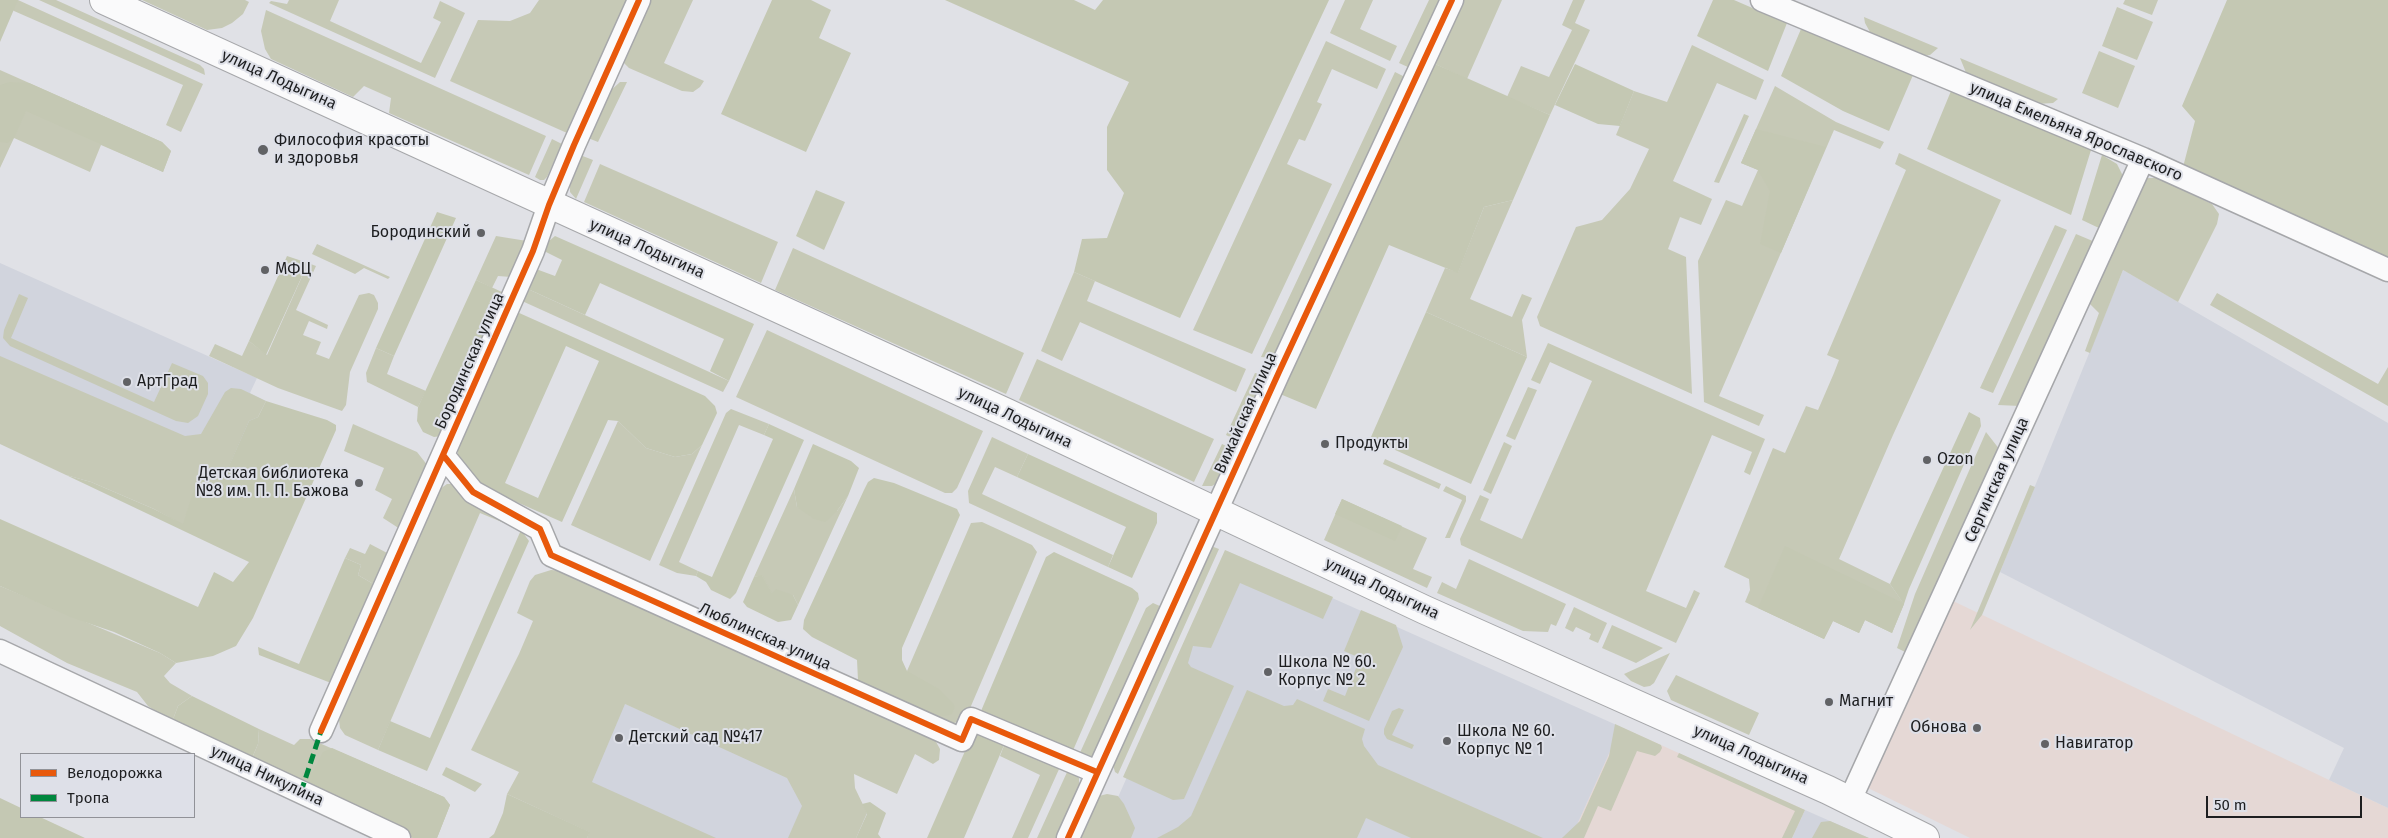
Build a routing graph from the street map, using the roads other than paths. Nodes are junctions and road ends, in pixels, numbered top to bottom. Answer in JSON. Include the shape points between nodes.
{"nodes":[{"id":1,"x":104,"y":0,"type":"edge"},
{"id":2,"x":640,"y":0,"type":"edge"},
{"id":3,"x":1452,"y":0,"type":"edge"},
{"id":4,"x":1762,"y":0,"type":"edge"},
{"id":5,"x":2143,"y":159,"type":"junction"},
{"id":6,"x":549,"y":204,"type":"junction"},
{"id":7,"x":2388,"y":270,"type":"edge"},
{"id":8,"x":443,"y":455,"type":"junction"},
{"id":9,"x":1216,"y":512,"type":"junction"},
{"id":10,"x":0,"y":651,"type":"edge"},
{"id":11,"x":322,"y":731,"type":"dead end"},
{"id":12,"x":1098,"y":772,"type":"junction"},
{"id":13,"x":1850,"y":800,"type":"junction"},
{"id":14,"x":399,"y":838,"type":"edge"},
{"id":15,"x":1068,"y":838,"type":"edge"},
{"id":16,"x":1925,"y":838,"type":"edge"}],
"edges":[{"from":1,"to":6,"type":"main road","name":"улица Лодыгина"},
{"from":2,"to":6,"type":"street","name":"Бородинская улица"},
{"from":3,"to":9,"type":"street","name":"Вижайская улица"},
{"from":4,"to":5,"type":"street","name":"улица Емельяна Ярославского"},
{"from":5,"to":7,"type":"street","name":"улица Емельяна Ярославского"},
{"from":5,"to":13,"type":"street","name":"Сергинская улица"},
{"from":6,"to":8,"type":"street","name":"Бородинская улица","via":[[533,251]]},
{"from":6,"to":9,"type":"main road","name":"улица Лодыгина"},
{"from":8,"to":11,"type":"street","name":"Бородинская улица"},
{"from":8,"to":12,"type":"street","name":"Люблинская улица","via":[[473,492],[540,529],[551,555],[962,740],[971,719]]},
{"from":9,"to":12,"type":"street","name":"Вижайская улица"},
{"from":9,"to":13,"type":"main road","name":"улица Лодыгина","via":[[1425,610]]},
{"from":10,"to":14,"type":"street","name":"улица Никулина"},
{"from":12,"to":15,"type":"street","name":"Вижайская улица"},
{"from":13,"to":16,"type":"main road","name":"улица Лодыгина"}]}
